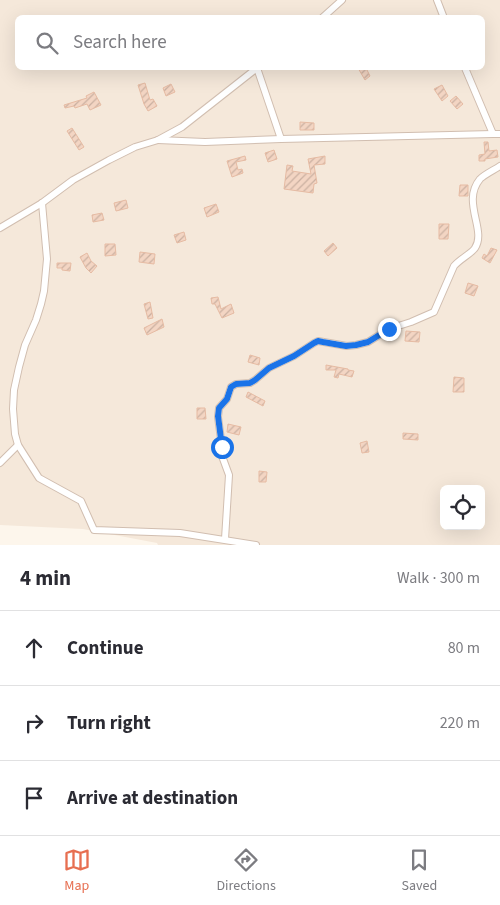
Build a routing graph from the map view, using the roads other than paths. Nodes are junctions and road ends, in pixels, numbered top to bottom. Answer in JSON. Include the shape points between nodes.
{"nodes":[{"id":1,"x":342,"y":0,"type":"edge"},
{"id":2,"x":437,"y":0,"type":"edge"},
{"id":3,"x":325,"y":15,"type":"edge"},
{"id":4,"x":443,"y":15,"type":"edge"},
{"id":5,"x":254,"y":70,"type":"edge"},
{"id":6,"x":258,"y":70,"type":"edge"},
{"id":7,"x":466,"y":70,"type":"edge"},
{"id":8,"x":497,"y":134,"type":"edge"},
{"id":9,"x":281,"y":139,"type":"junction"},
{"id":10,"x":158,"y":140,"type":"junction"},
{"id":11,"x":500,"y":166,"type":"edge"},
{"id":12,"x":42,"y":202,"type":"junction"},
{"id":13,"x":0,"y":228,"type":"edge"},
{"id":14,"x":18,"y":445,"type":"junction"},
{"id":15,"x":0,"y":463,"type":"edge"},
{"id":16,"x":225,"y":539,"type":"junction"},
{"id":17,"x":256,"y":545,"type":"edge"}],
"edges":[{"from":1,"to":3,"type":"street"},
{"from":2,"to":4,"type":"street"},
{"from":5,"to":10,"type":"street","via":[[182,127]]},
{"from":6,"to":9,"type":"street"},
{"from":7,"to":8,"type":"street"},
{"from":8,"to":9,"type":"street"},
{"from":9,"to":10,"type":"street"},
{"from":10,"to":12,"type":"street","via":[[109,160]]},
{"from":11,"to":16,"type":"street","via":[[481,178],[475,188],[473,200],[479,235],[475,248],[454,266],[434,312],[356,345],[318,341],[269,368],[250,383],[231,387],[218,416],[222,456],[228,475]]},
{"from":12,"to":13,"type":"street"},
{"from":12,"to":14,"type":"street","via":[[47,259],[41,304],[18,367],[14,390]]},
{"from":14,"to":15,"type":"street"},
{"from":14,"to":16,"type":"street","via":[[38,478],[81,501],[94,530],[180,533]]},
{"from":16,"to":17,"type":"street"}]}
